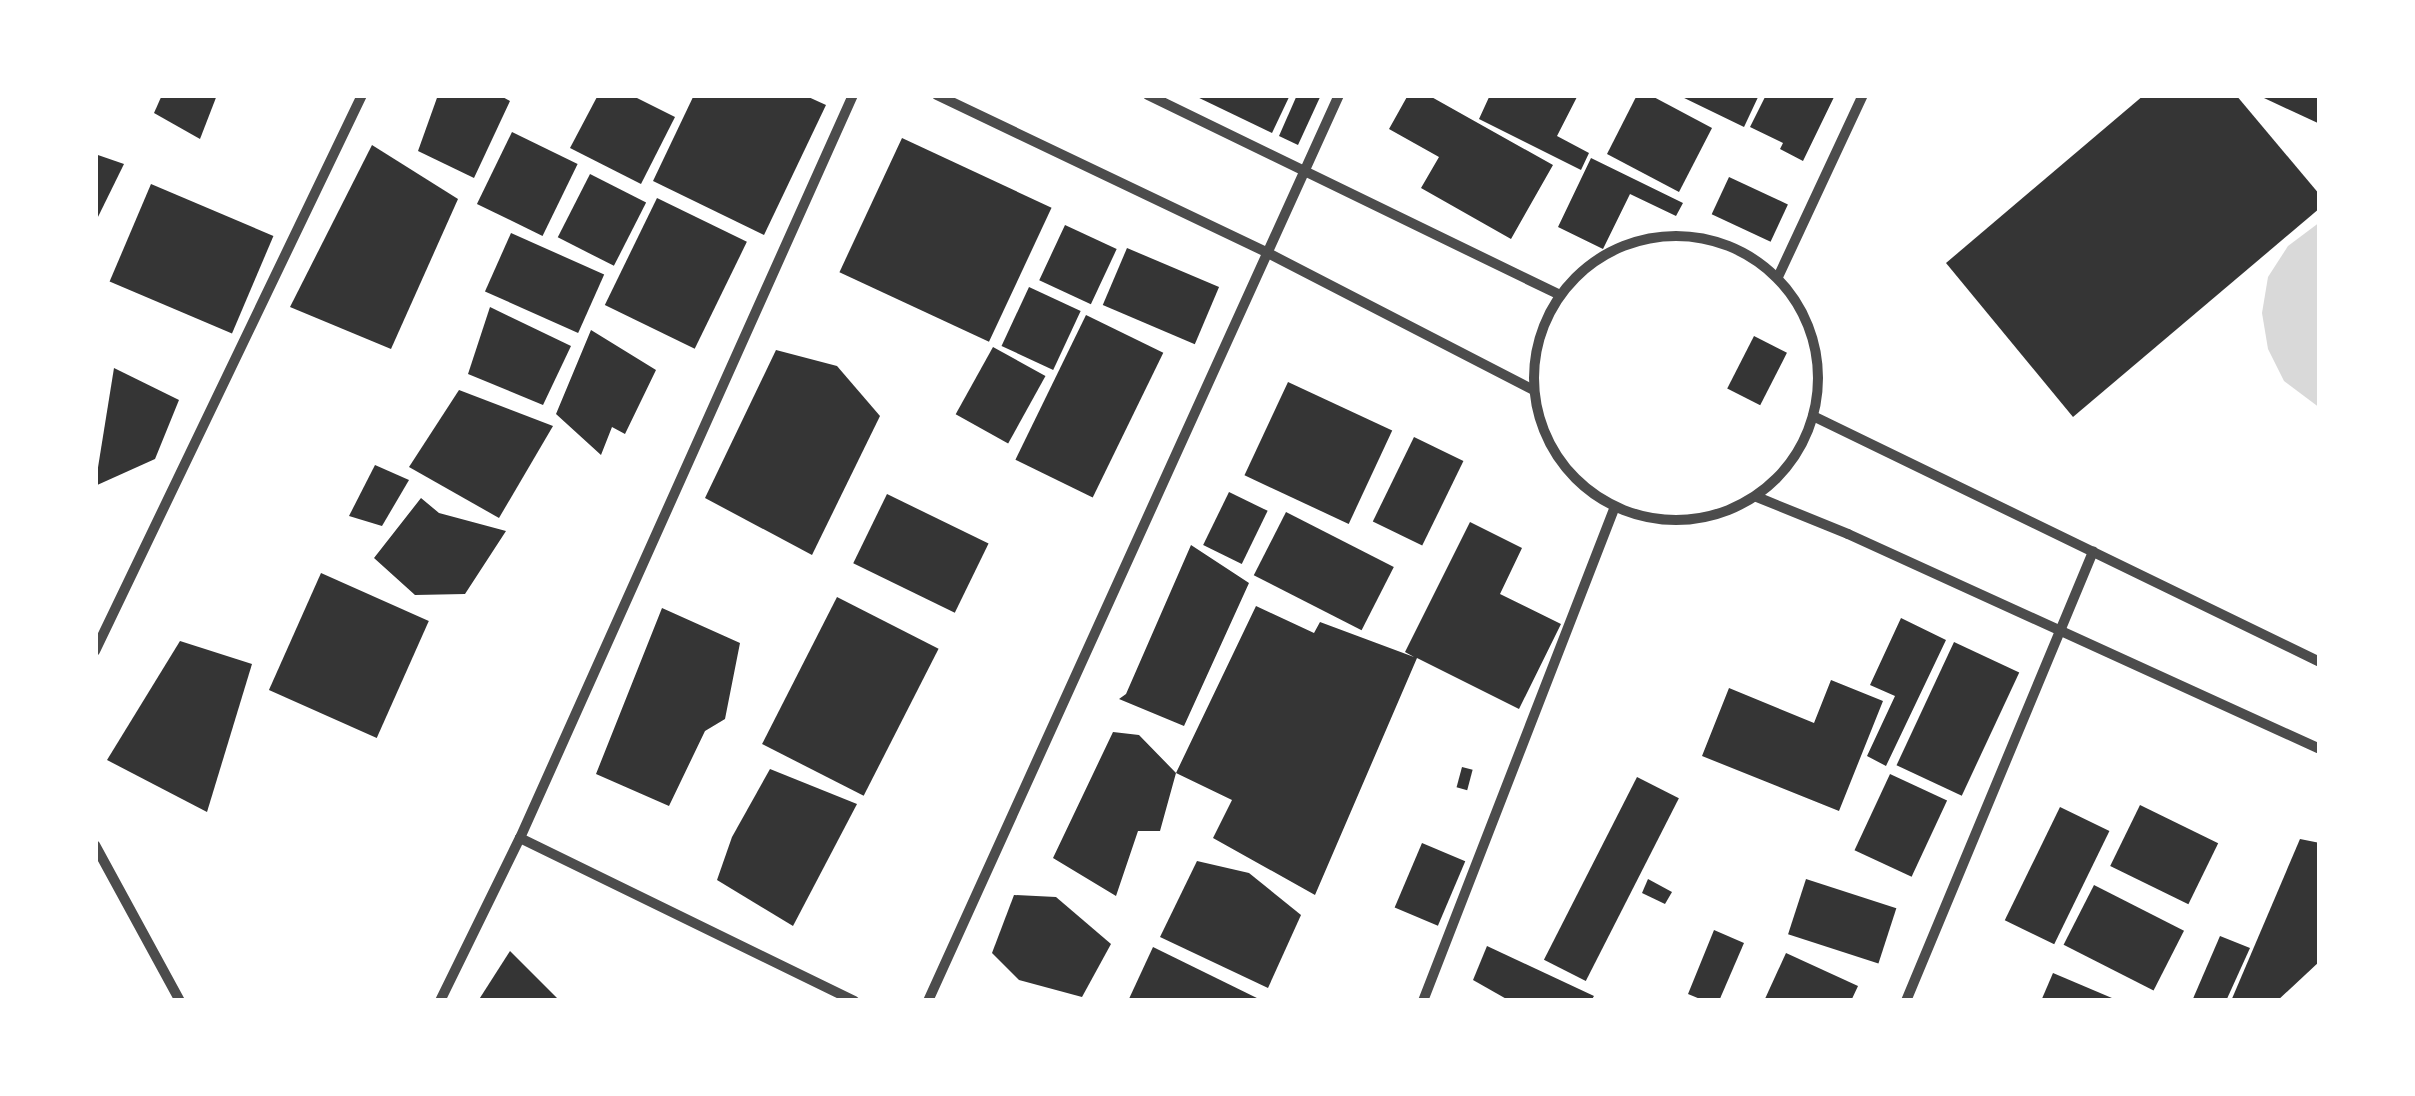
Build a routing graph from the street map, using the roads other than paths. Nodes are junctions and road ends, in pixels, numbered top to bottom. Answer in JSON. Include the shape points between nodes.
{"nodes":[{"id":1,"x":362,"y":95,"type":"edge"},
{"id":2,"x":853,"y":95,"type":"edge"},
{"id":3,"x":937,"y":95,"type":"edge"},
{"id":4,"x":1148,"y":95,"type":"edge"},
{"id":5,"x":1339,"y":95,"type":"edge"},
{"id":6,"x":1863,"y":95,"type":"edge"},
{"id":7,"x":1305,"y":171,"type":"junction"},
{"id":8,"x":1268,"y":253,"type":"junction"},
{"id":9,"x":1778,"y":277,"type":"junction"},
{"id":10,"x":1559,"y":295,"type":"junction"},
{"id":11,"x":1533,"y":390,"type":"junction"},
{"id":12,"x":1814,"y":416,"type":"junction"},
{"id":13,"x":1757,"y":498,"type":"junction"},
{"id":14,"x":1614,"y":509,"type":"junction"},
{"id":15,"x":2093,"y":551,"type":"junction"},
{"id":16,"x":2062,"y":632,"type":"junction"},
{"id":17,"x":95,"y":651,"type":"edge"},
{"id":18,"x":2320,"y":662,"type":"edge"},
{"id":19,"x":2320,"y":750,"type":"edge"},
{"id":20,"x":520,"y":838,"type":"junction"},
{"id":21,"x":95,"y":844,"type":"edge"},
{"id":22,"x":180,"y":1001,"type":"edge"},
{"id":23,"x":440,"y":1001,"type":"edge"},
{"id":24,"x":854,"y":1001,"type":"edge"},
{"id":25,"x":928,"y":1001,"type":"edge"},
{"id":26,"x":1422,"y":1001,"type":"edge"},
{"id":27,"x":1906,"y":1001,"type":"edge"}],
"edges":[{"from":1,"to":17,"type":"street"},
{"from":2,"to":20,"type":"street"},
{"from":3,"to":8,"type":"street"},
{"from":4,"to":7,"type":"street"},
{"from":5,"to":7,"type":"street"},
{"from":6,"to":9,"type":"street"},
{"from":7,"to":8,"type":"street"},
{"from":7,"to":10,"type":"street"},
{"from":8,"to":11,"type":"street"},
{"from":8,"to":25,"type":"street"},
{"from":9,"to":10,"type":"street","via":[[1738,248],[1690,235],[1640,239],[1595,260]]},
{"from":9,"to":12,"type":"street","via":[[1807,318],[1820,366]]},
{"from":10,"to":11,"type":"street","via":[[1537,340]]},
{"from":11,"to":14,"type":"street","via":[[1545,439],[1573,480]]},
{"from":12,"to":13,"type":"street","via":[[1792,462]]},
{"from":12,"to":15,"type":"street"},
{"from":13,"to":14,"type":"street","via":[[1711,517],[1662,522]]},
{"from":13,"to":16,"type":"street"},
{"from":14,"to":26,"type":"street"},
{"from":15,"to":16,"type":"street"},
{"from":15,"to":18,"type":"street"},
{"from":16,"to":19,"type":"street"},
{"from":16,"to":27,"type":"street"},
{"from":20,"to":23,"type":"street"},
{"from":20,"to":24,"type":"street"},
{"from":21,"to":22,"type":"street"}]}
